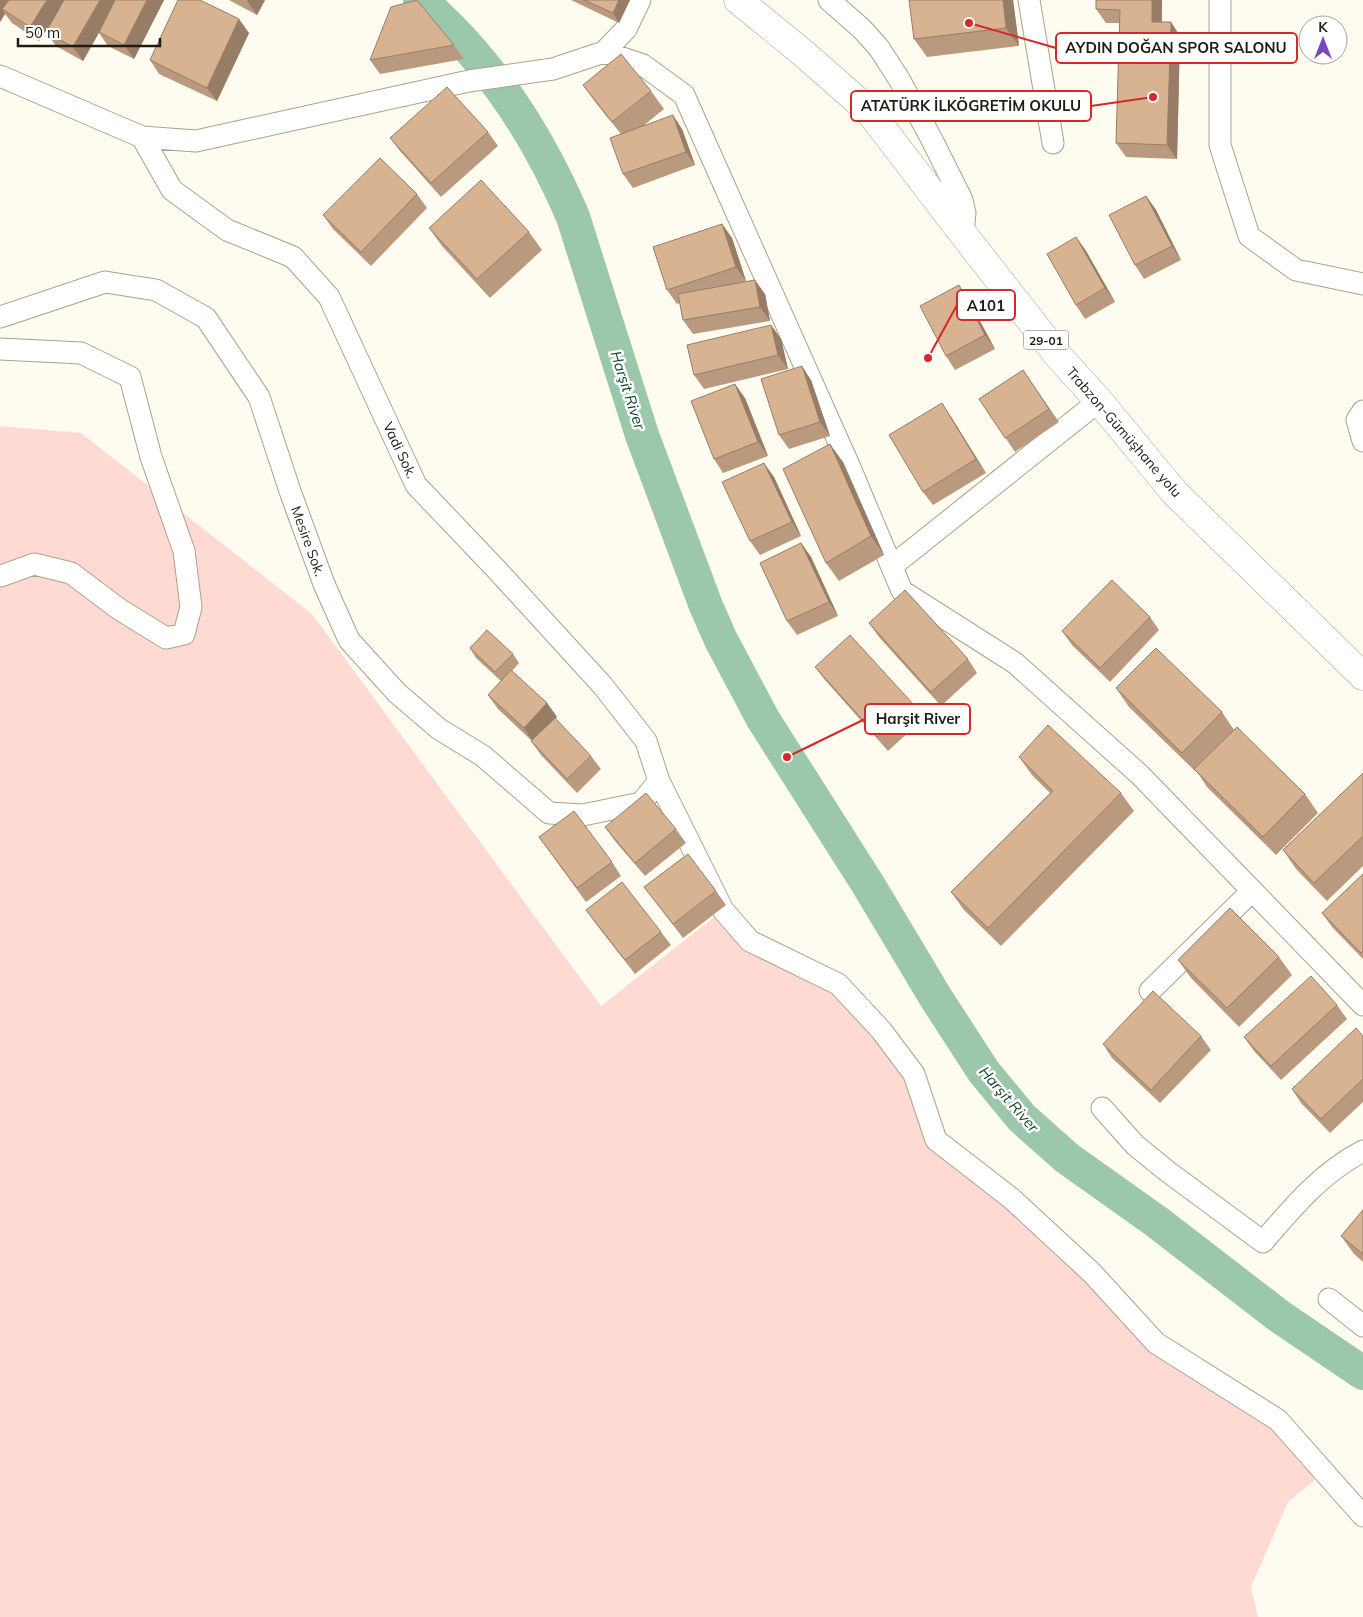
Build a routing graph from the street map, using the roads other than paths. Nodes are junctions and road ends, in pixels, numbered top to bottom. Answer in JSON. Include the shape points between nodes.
{"nodes":[{"id":1,"x":640,"y":0,"type":"edge"},
{"id":2,"x":738,"y":0,"type":"edge"},
{"id":3,"x":829,"y":0,"type":"edge"},
{"id":4,"x":1030,"y":0,"type":"edge"},
{"id":5,"x":1220,"y":0,"type":"edge"},
{"id":6,"x":604,"y":52,"type":"junction"},
{"id":7,"x":0,"y":76,"type":"edge"},
{"id":8,"x":142,"y":137,"type":"junction"},
{"id":9,"x":1052,"y":143,"type":"dead end"},
{"id":10,"x":963,"y":234,"type":"junction"},
{"id":11,"x":1363,"y":284,"type":"edge"},
{"id":12,"x":0,"y":317,"type":"edge"},
{"id":13,"x":0,"y":349,"type":"edge"},
{"id":14,"x":1099,"y":401,"type":"junction"},
{"id":15,"x":1363,"y":411,"type":"edge"},
{"id":16,"x":1363,"y":441,"type":"edge"},
{"id":17,"x":892,"y":566,"type":"junction"},
{"id":18,"x":1,"y":576,"type":"edge"},
{"id":19,"x":1363,"y":676,"type":"edge"},
{"id":20,"x":659,"y":781,"type":"junction"},
{"id":21,"x":1252,"y":891,"type":"junction"},
{"id":22,"x":1150,"y":991,"type":"edge"},
{"id":23,"x":1363,"y":1005,"type":"edge"},
{"id":24,"x":1102,"y":1108,"type":"dead end"},
{"id":25,"x":1363,"y":1151,"type":"edge"},
{"id":26,"x":1330,"y":1299,"type":"dead end"},
{"id":27,"x":1363,"y":1326,"type":"edge"},
{"id":28,"x":1363,"y":1516,"type":"edge"}],
"edges":[{"from":1,"to":6,"type":"street","via":[[626,29]]},
{"from":2,"to":10,"type":"main road","name":"Trabzon-Gümüşhane yolu","number":"29-01","via":[[804,53],[868,111]]},
{"from":3,"to":10,"type":"street","via":[[879,48],[899,79],[962,200],[965,213]]},
{"from":4,"to":9,"type":"street"},
{"from":5,"to":11,"type":"street","via":[[1220,146],[1249,236],[1296,270]]},
{"from":6,"to":8,"type":"street","via":[[554,69],[468,81],[196,141]]},
{"from":6,"to":17,"type":"street","via":[[643,65],[684,95]]},
{"from":7,"to":8,"type":"street"},
{"from":8,"to":20,"type":"street","name":"Vadi Sok.","via":[[172,190],[227,230],[293,257],[328,297],[416,486],[602,686],[646,741]]},
{"from":10,"to":14,"type":"main road","name":"Trabzon-Gümüşhane yolu","number":"29-01","via":[[1060,358]]},
{"from":12,"to":20,"type":"street","name":"Mesire Sok.","via":[[105,282],[156,290],[206,318],[259,396],[291,494],[349,640],[391,686],[439,729],[483,756],[549,813],[583,815],[641,803]]},
{"from":13,"to":18,"type":"street","via":[[81,354],[130,377],[151,457],[184,551],[191,607],[184,634],[166,638],[119,609],[71,573],[34,564]]},
{"from":14,"to":17,"type":"street"},
{"from":14,"to":19,"type":"main road","name":"Trabzon-Gümüşhane yolu","number":"29-01","via":[[1175,493]]},
{"from":15,"to":16,"type":"street","via":[[1356,420]]},
{"from":17,"to":21,"type":"street","via":[[902,591],[1015,663],[1140,775]]},
{"from":20,"to":28,"type":"street","name":"Vadi Sok.","via":[[723,910],[750,941],[838,984],[875,1023],[914,1074],[936,1140],[1012,1199],[1092,1273],[1156,1343],[1278,1420]]},
{"from":21,"to":22,"type":"street"},
{"from":21,"to":23,"type":"street"},
{"from":24,"to":25,"type":"street","via":[[1154,1161],[1263,1242],[1304,1195],[1347,1159]]},
{"from":26,"to":27,"type":"street"}]}
